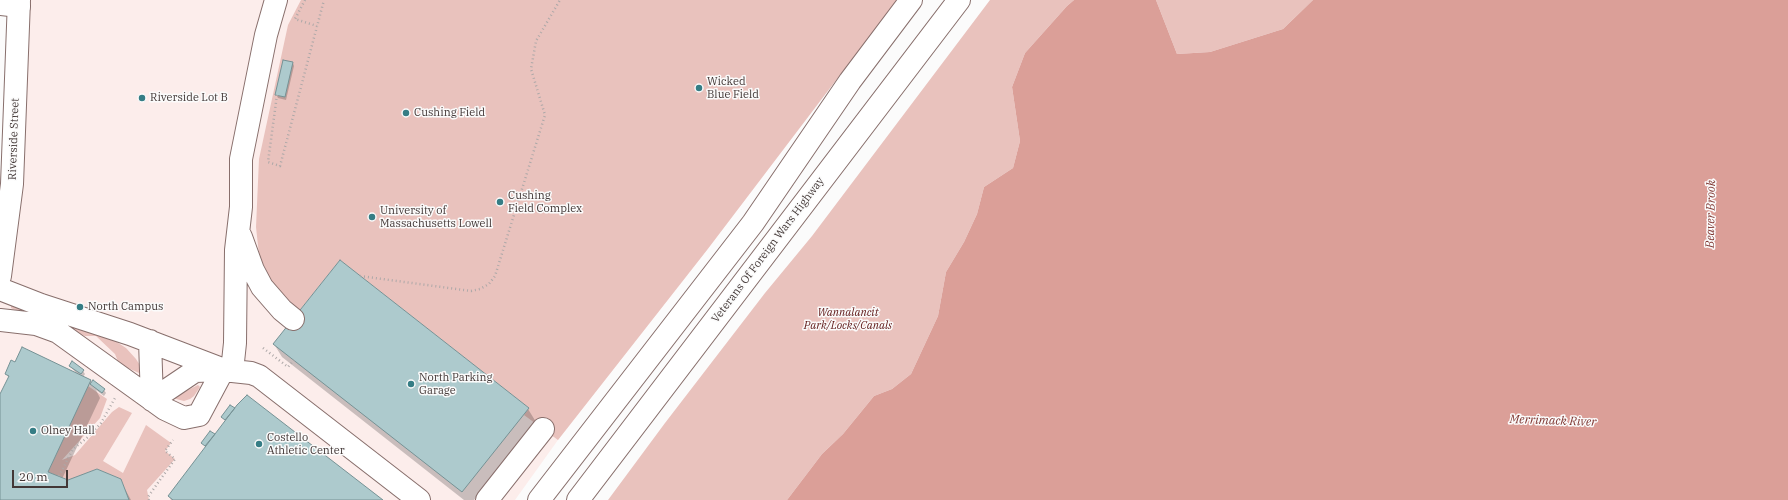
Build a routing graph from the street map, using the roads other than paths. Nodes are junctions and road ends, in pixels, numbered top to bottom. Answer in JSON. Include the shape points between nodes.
{"nodes":[{"id":1,"x":276,"y":0,"type":"edge"},
{"id":2,"x":911,"y":0,"type":"edge"},
{"id":3,"x":959,"y":0,"type":"edge"},
{"id":4,"x":12,"y":3,"type":"edge"},
{"id":5,"x":6,"y":160,"type":"edge"},
{"id":6,"x":239,"y":231,"type":"junction"},
{"id":7,"x":236,"y":269,"type":"junction"},
{"id":8,"x":0,"y":276,"type":"edge"},
{"id":9,"x":0,"y":288,"type":"edge"},
{"id":10,"x":0,"y":320,"type":"edge"},
{"id":11,"x":150,"y":341,"type":"junction"},
{"id":12,"x":228,"y":370,"type":"junction"},
{"id":13,"x":152,"y":400,"type":"junction"},
{"id":14,"x":543,"y":429,"type":"dead end"},
{"id":15,"x":419,"y":500,"type":"edge"},
{"id":16,"x":487,"y":500,"type":"edge"},
{"id":17,"x":539,"y":500,"type":"edge"},
{"id":18,"x":578,"y":500,"type":"edge"}],
"edges":[{"from":1,"to":6,"type":"main road","via":[[266,35],[241,159]]},
{"from":2,"to":17,"type":"main road","via":[[850,81],[753,223]]},
{"from":3,"to":18,"type":"main road","name":"Veterans Of Foreign Wars Highway"},
{"from":4,"to":5,"type":"main road","name":"Riverside Street"},
{"from":5,"to":8,"type":"main road","name":"Riverside Street","via":[[12,184]]},
{"from":6,"to":7,"type":"main road"},
{"from":6,"to":7,"type":"main road","via":[[262,287],[290,323],[253,294]]},
{"from":7,"to":12,"type":"main road","via":[[235,343]]},
{"from":9,"to":11,"type":"main road","via":[[41,305]]},
{"from":10,"to":13,"type":"main road","via":[[36,324],[58,332]]},
{"from":11,"to":12,"type":"main road"},
{"from":11,"to":13,"type":"main road"},
{"from":12,"to":13,"type":"main road","via":[[195,372]]},
{"from":12,"to":13,"type":"main road","via":[[199,415],[184,418]]},
{"from":12,"to":15,"type":"main road","via":[[259,376]]},
{"from":14,"to":16,"type":"main road"}]}
